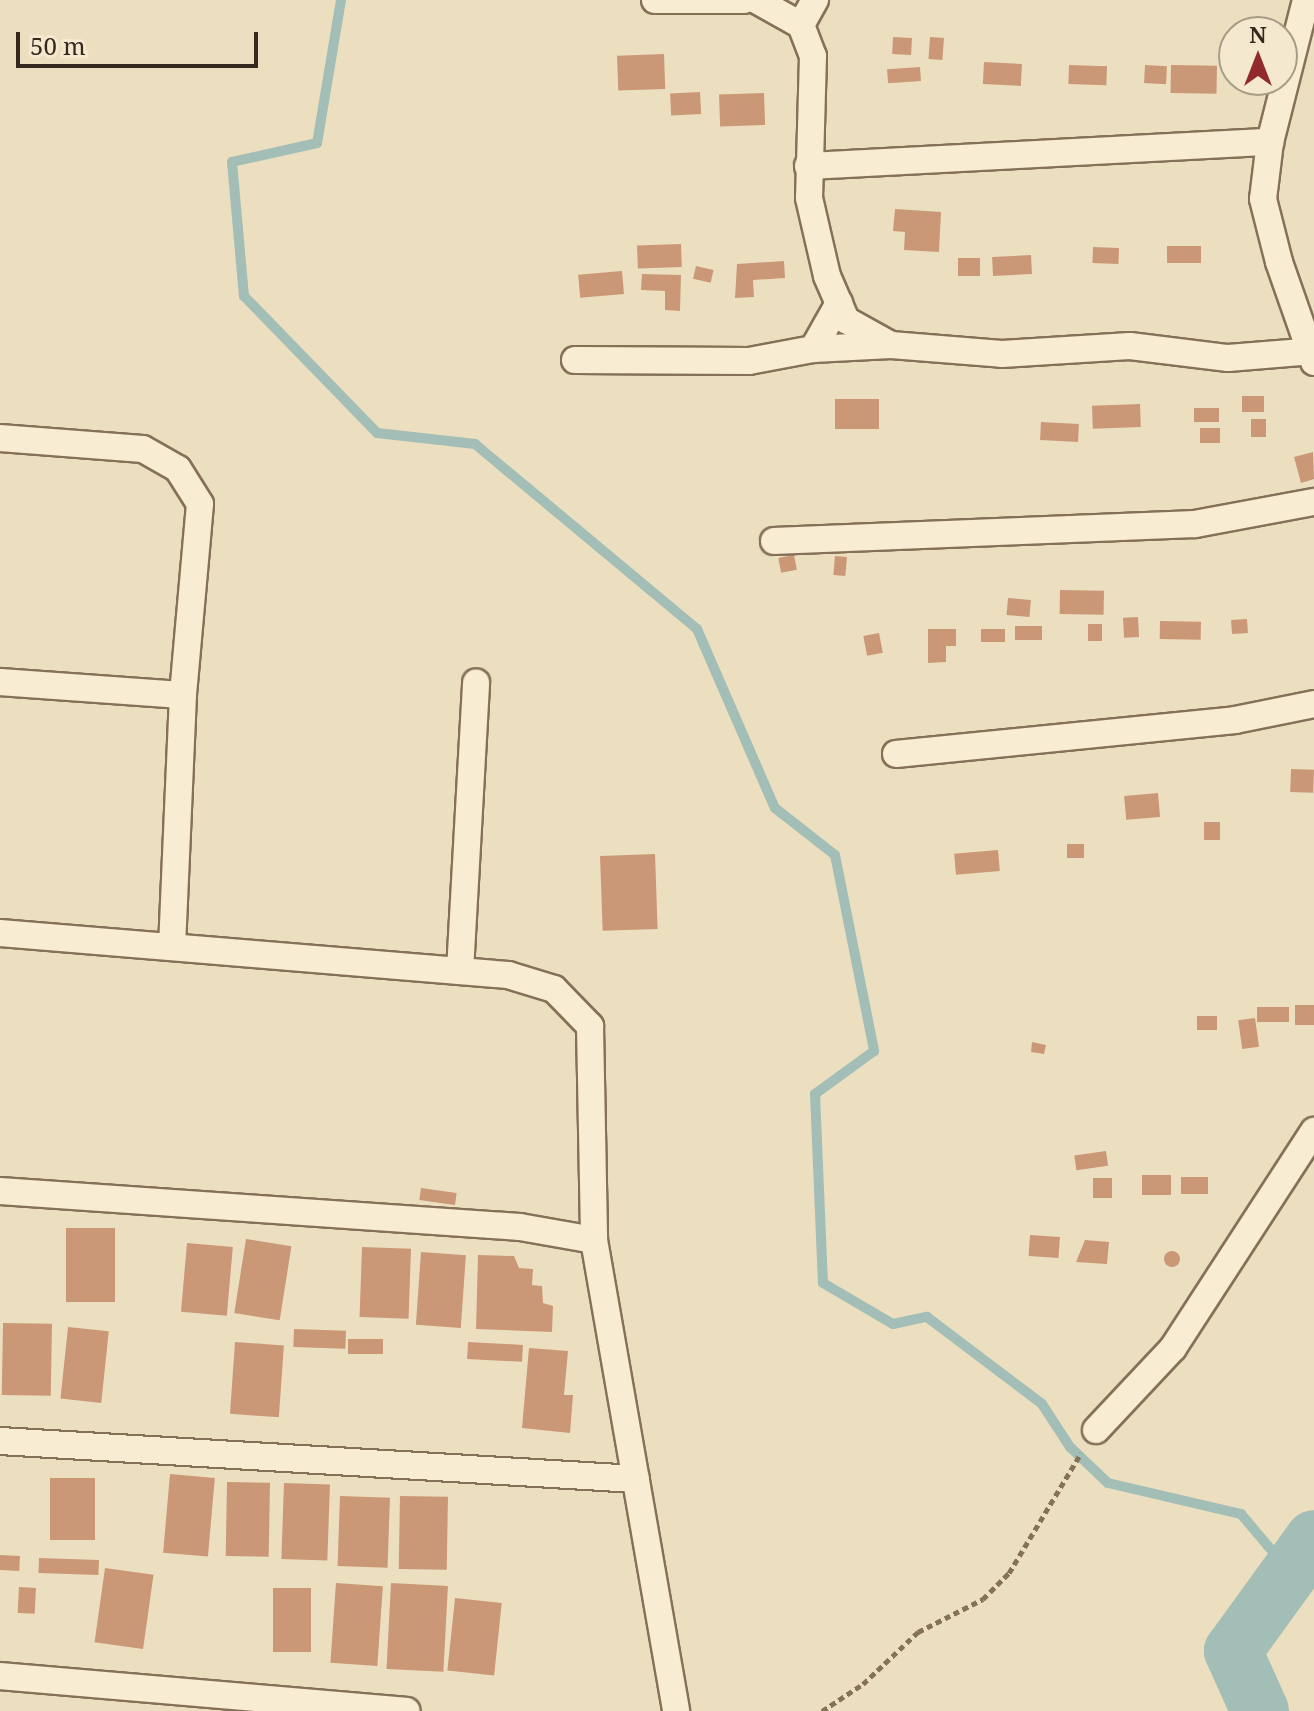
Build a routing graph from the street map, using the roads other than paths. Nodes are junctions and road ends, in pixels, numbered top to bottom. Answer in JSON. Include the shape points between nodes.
{"nodes":[{"id":1,"x":655,"y":0,"type":"edge"},
{"id":2,"x":744,"y":0,"type":"edge"},
{"id":3,"x":756,"y":0,"type":"edge"},
{"id":4,"x":815,"y":0,"type":"edge"},
{"id":5,"x":1306,"y":0,"type":"edge"},
{"id":6,"x":801,"y":25,"type":"junction"},
{"id":7,"x":1304,"y":46,"type":"edge"},
{"id":8,"x":1270,"y":142,"type":"junction"},
{"id":9,"x":808,"y":166,"type":"junction"},
{"id":10,"x":839,"y":303,"type":"junction"},
{"id":11,"x":891,"y":345,"type":"junction"},
{"id":12,"x":813,"y":349,"type":"junction"},
{"id":13,"x":1313,"y":355,"type":"edge"},
{"id":14,"x":575,"y":360,"type":"dead end"},
{"id":15,"x":0,"y":438,"type":"edge"},
{"id":16,"x":1314,"y":502,"type":"edge"},
{"id":17,"x":774,"y":541,"type":"dead end"},
{"id":18,"x":0,"y":682,"type":"edge"},
{"id":19,"x":476,"y":682,"type":"dead end"},
{"id":20,"x":183,"y":695,"type":"junction"},
{"id":21,"x":1314,"y":704,"type":"edge"},
{"id":22,"x":896,"y":754,"type":"dead end"},
{"id":23,"x":0,"y":933,"type":"edge"},
{"id":24,"x":172,"y":945,"type":"junction"},
{"id":25,"x":460,"y":971,"type":"junction"},
{"id":26,"x":1314,"y":1131,"type":"edge"},
{"id":27,"x":0,"y":1191,"type":"edge"},
{"id":28,"x":594,"y":1240,"type":"junction"},
{"id":29,"x":1096,"y":1430,"type":"dead end"},
{"id":30,"x":0,"y":1441,"type":"edge"},
{"id":31,"x":636,"y":1479,"type":"junction"},
{"id":32,"x":0,"y":1676,"type":"edge"},
{"id":33,"x":406,"y":1711,"type":"edge"},
{"id":34,"x":676,"y":1711,"type":"edge"}],
"edges":[{"from":1,"to":2,"type":"street"},
{"from":3,"to":6,"type":"street"},
{"from":4,"to":6,"type":"street"},
{"from":5,"to":7,"type":"street"},
{"from":6,"to":9,"type":"street","via":[[813,56],[815,109]]},
{"from":7,"to":8,"type":"street"},
{"from":8,"to":9,"type":"street"},
{"from":8,"to":13,"type":"street","via":[[1263,199]]},
{"from":9,"to":10,"type":"street","via":[[813,214]]},
{"from":10,"to":11,"type":"street","via":[[846,320]]},
{"from":10,"to":12,"type":"street"},
{"from":11,"to":12,"type":"street"},
{"from":11,"to":13,"type":"street","via":[[1002,354],[1130,346],[1228,358]]},
{"from":12,"to":14,"type":"street","via":[[749,361]]},
{"from":15,"to":20,"type":"street","via":[[143,449],[178,469],[200,504]]},
{"from":16,"to":17,"type":"street","via":[[1195,524]]},
{"from":18,"to":20,"type":"street"},
{"from":19,"to":25,"type":"street"},
{"from":20,"to":24,"type":"street"},
{"from":21,"to":22,"type":"street","via":[[1235,720]]},
{"from":23,"to":24,"type":"street"},
{"from":24,"to":25,"type":"street"},
{"from":25,"to":28,"type":"street","via":[[508,975],[554,989],[590,1026]]},
{"from":26,"to":29,"type":"street","via":[[1173,1348]]},
{"from":27,"to":28,"type":"street","via":[[520,1227]]},
{"from":28,"to":31,"type":"street"},
{"from":30,"to":31,"type":"street"},
{"from":31,"to":34,"type":"street"},
{"from":32,"to":33,"type":"street"}]}
